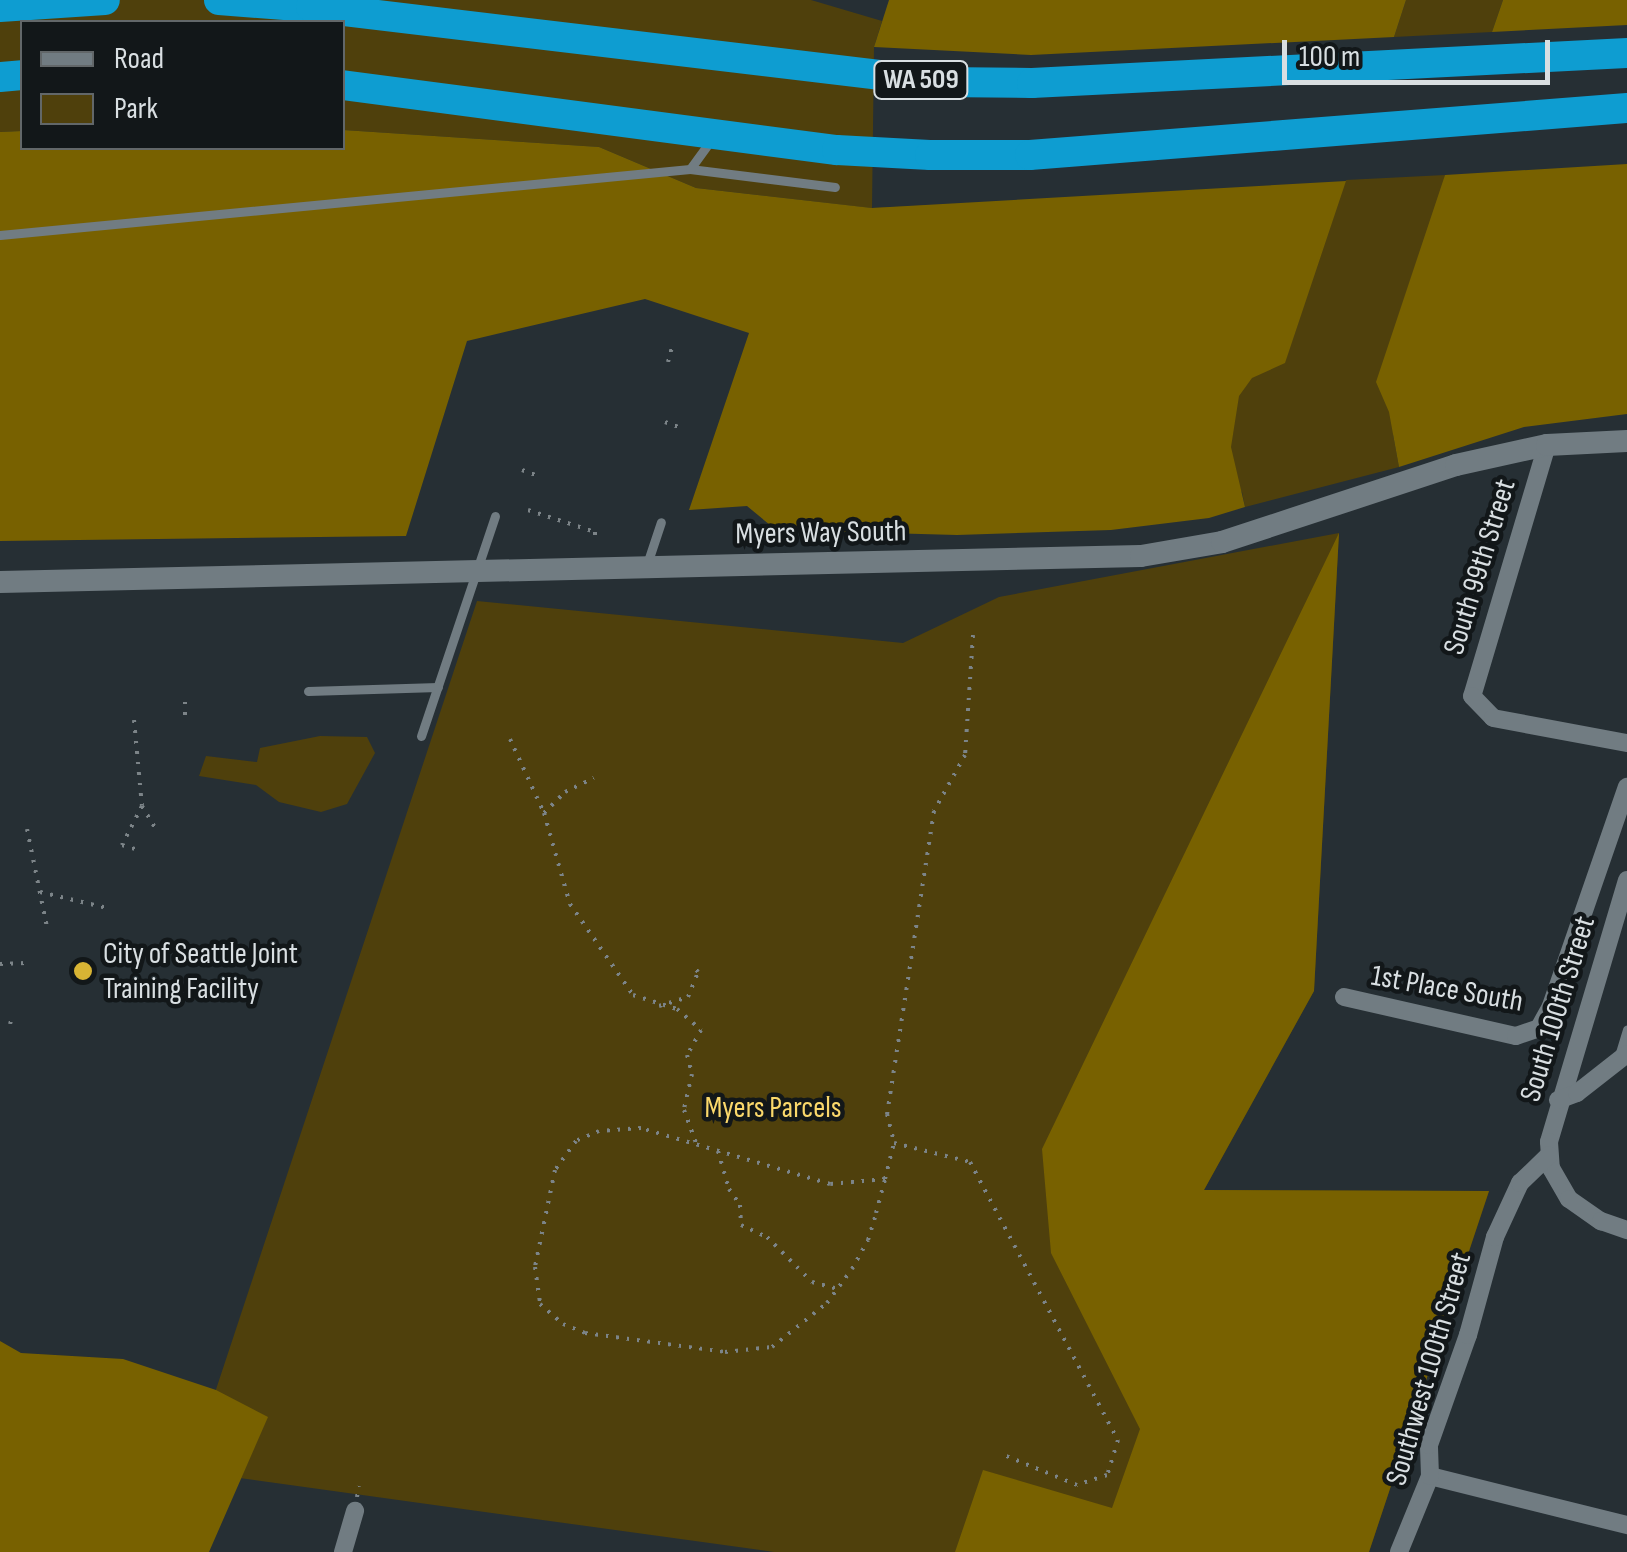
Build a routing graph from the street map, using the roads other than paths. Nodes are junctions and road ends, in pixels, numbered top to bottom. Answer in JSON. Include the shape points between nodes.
{"nodes":[{"id":1,"x":104,"y":0,"type":"edge"},
{"id":2,"x":218,"y":0,"type":"edge"},
{"id":3,"x":0,"y":7,"type":"edge"},
{"id":4,"x":1627,"y":54,"type":"edge"},
{"id":5,"x":345,"y":85,"type":"edge"},
{"id":6,"x":1627,"y":108,"type":"edge"},
{"id":7,"x":715,"y":134,"type":"junction"},
{"id":8,"x":690,"y":170,"type":"junction"},
{"id":9,"x":835,"y":187,"type":"dead end"},
{"id":10,"x":0,"y":235,"type":"edge"},
{"id":11,"x":1627,"y":440,"type":"edge"},
{"id":12,"x":1548,"y":445,"type":"junction"},
{"id":13,"x":495,"y":516,"type":"dead end"},
{"id":14,"x":661,"y":522,"type":"dead end"},
{"id":15,"x":646,"y":566,"type":"junction"},
{"id":16,"x":478,"y":570,"type":"junction"},
{"id":17,"x":0,"y":582,"type":"edge"},
{"id":18,"x":438,"y":686,"type":"junction"},
{"id":19,"x":308,"y":691,"type":"dead end"},
{"id":20,"x":421,"y":736,"type":"dead end"},
{"id":21,"x":1627,"y":744,"type":"edge"},
{"id":22,"x":1627,"y":788,"type":"edge"},
{"id":23,"x":1627,"y":880,"type":"edge"},
{"id":24,"x":1344,"y":997,"type":"dead end"},
{"id":25,"x":1539,"y":1028,"type":"joint"},
{"id":26,"x":1627,"y":1029,"type":"edge"},
{"id":27,"x":1622,"y":1058,"type":"edge"},
{"id":28,"x":1558,"y":1100,"type":"junction"},
{"id":29,"x":1549,"y":1156,"type":"junction"},
{"id":30,"x":1627,"y":1230,"type":"edge"},
{"id":31,"x":1430,"y":1476,"type":"junction"},
{"id":32,"x":354,"y":1511,"type":"dead end"},
{"id":33,"x":1627,"y":1525,"type":"edge"},
{"id":34,"x":343,"y":1552,"type":"edge"},
{"id":35,"x":1399,"y":1552,"type":"edge"}],
"edges":[{"from":1,"to":3,"type":"highway"},
{"from":2,"to":4,"type":"highway","number":"WA 509","via":[[938,82]]},
{"from":5,"to":7,"type":"highway"},
{"from":6,"to":7,"type":"highway","via":[[1030,155],[837,150]]},
{"from":7,"to":8,"type":"lane"},
{"from":8,"to":9,"type":"lane"},
{"from":8,"to":10,"type":"lane"},
{"from":11,"to":12,"type":"main road","name":"Myers Way South"},
{"from":12,"to":15,"type":"main road","name":"Myers Way South","via":[[1456,465],[1181,550],[1034,560]]},
{"from":12,"to":21,"type":"street","name":"South 99th Street","via":[[1472,685],[1477,705],[1500,721]]},
{"from":13,"to":16,"type":"lane"},
{"from":14,"to":15,"type":"lane"},
{"from":15,"to":16,"type":"main road","name":"Myers Way South"},
{"from":16,"to":17,"type":"main road","name":"Myers Way South"},
{"from":16,"to":18,"type":"lane"},
{"from":18,"to":19,"type":"lane"},
{"from":18,"to":20,"type":"lane"},
{"from":22,"to":25,"type":"street","name":"South 100th Street"},
{"from":23,"to":28,"type":"street","name":"South 100th Street"},
{"from":24,"to":25,"type":"street","name":"1st Place South","via":[[1516,1036]]},
{"from":26,"to":27,"type":"lane"},
{"from":27,"to":28,"type":"street"},
{"from":28,"to":29,"type":"street","name":"South 100th Street"},
{"from":29,"to":30,"type":"street","via":[[1569,1199]]},
{"from":29,"to":31,"type":"street","name":"Southwest 100th Street","via":[[1520,1183],[1495,1238],[1429,1445]]},
{"from":31,"to":33,"type":"street"},
{"from":31,"to":35,"type":"street","name":"Southwest 100th Street"},
{"from":32,"to":34,"type":"street"}]}
